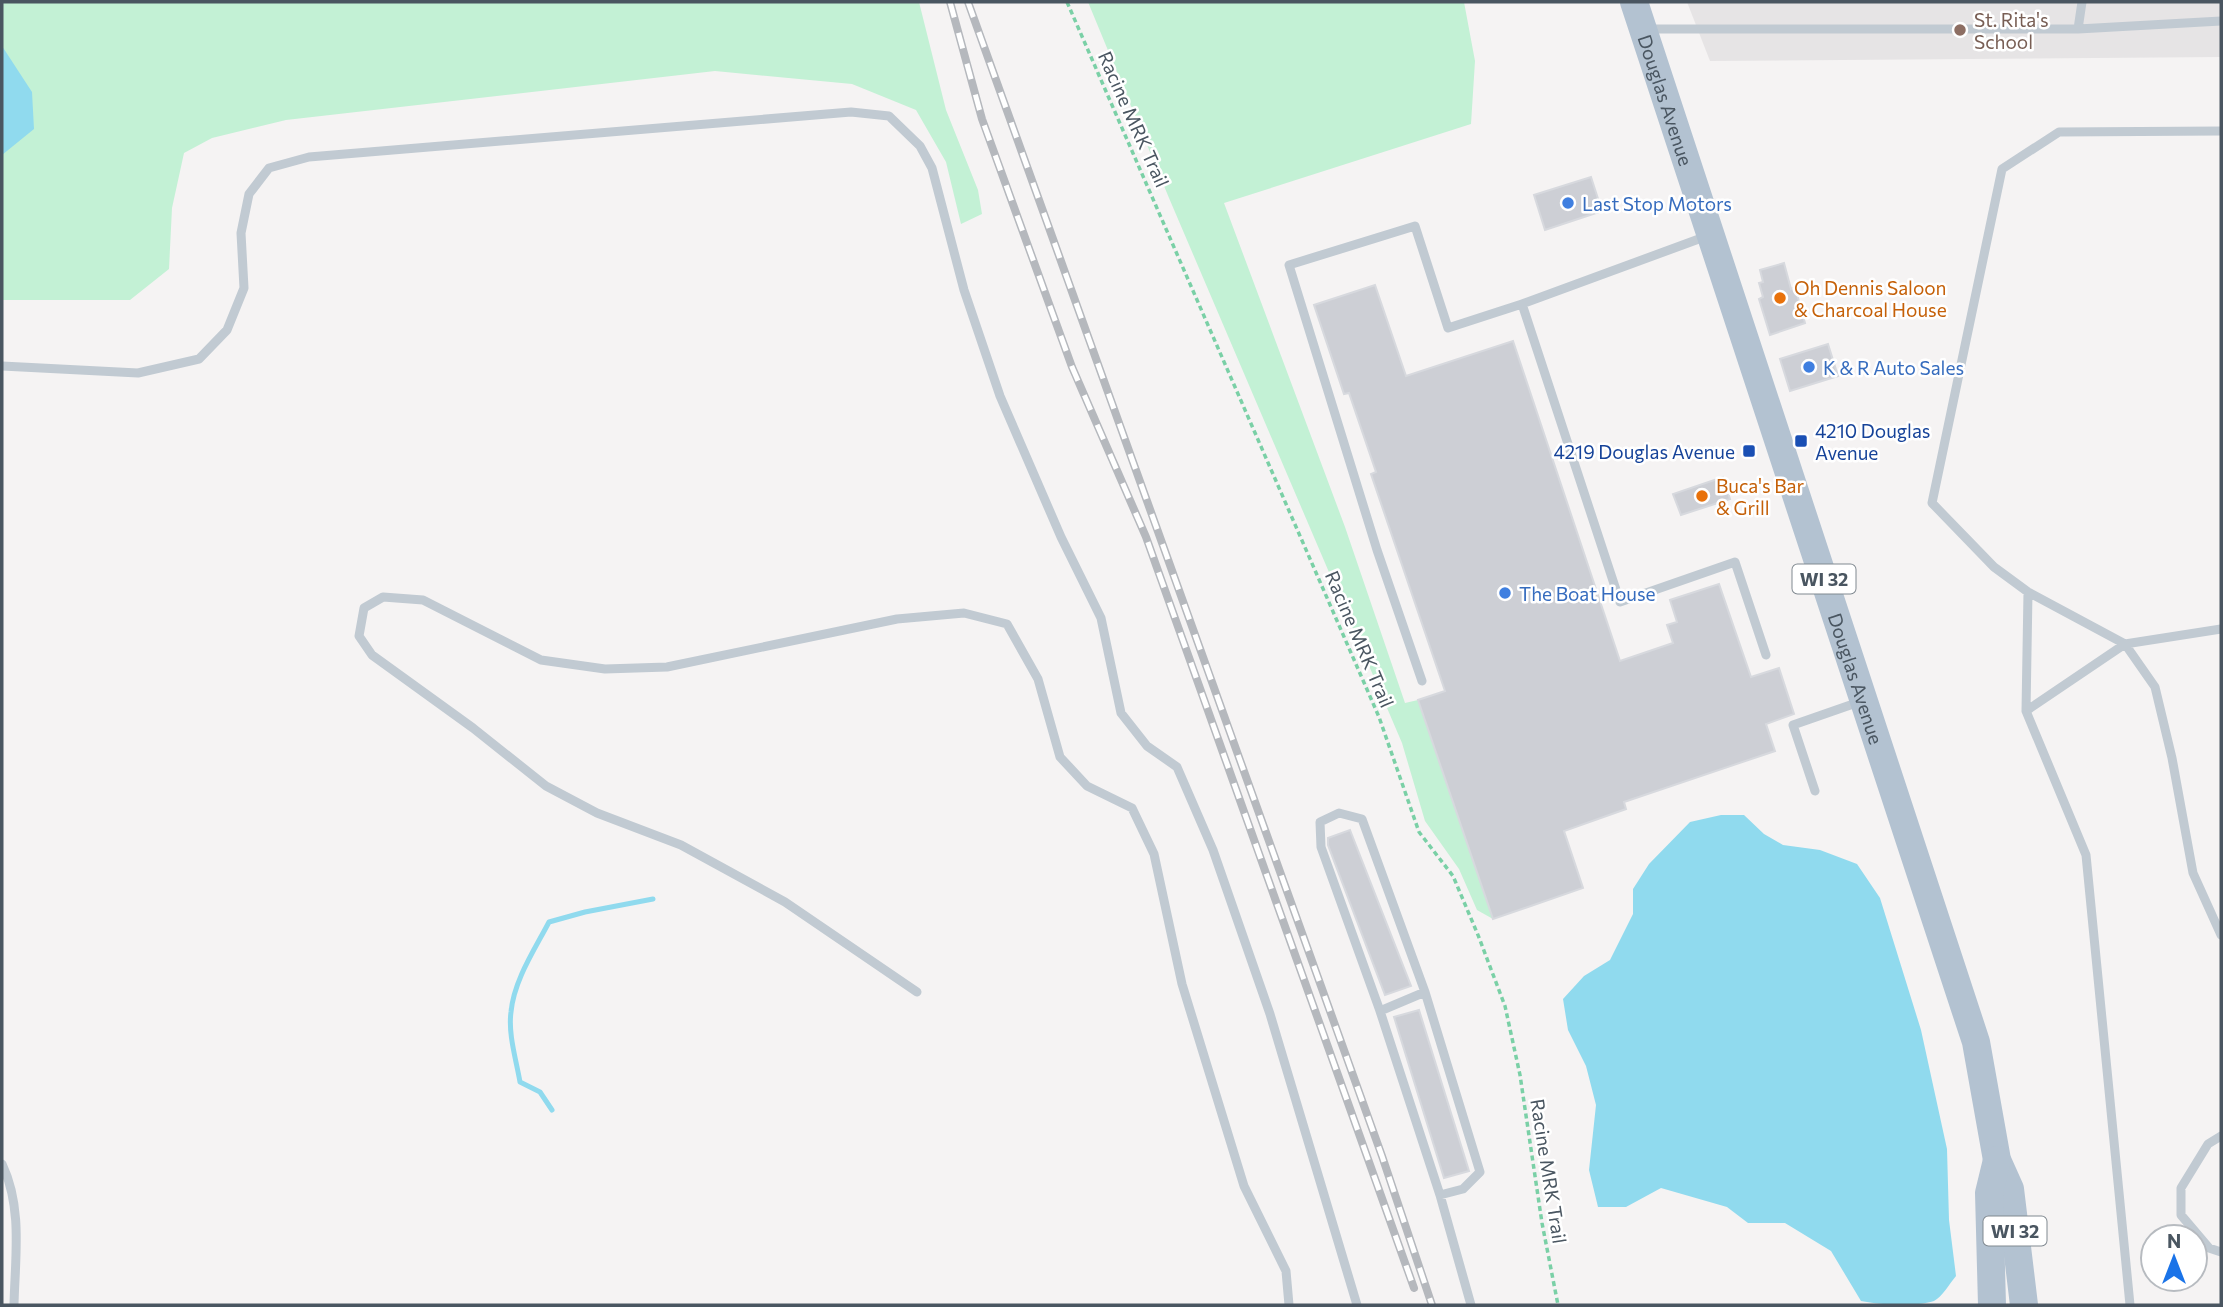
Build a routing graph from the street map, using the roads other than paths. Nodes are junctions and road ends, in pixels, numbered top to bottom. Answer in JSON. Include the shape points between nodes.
{"nodes":[{"id":1,"x":1634,"y":2,"type":"edge"},
{"id":2,"x":2082,"y":2,"type":"edge"},
{"id":3,"x":2221,"y":21,"type":"edge"},
{"id":4,"x":1643,"y":29,"type":"junction"},
{"id":5,"x":2078,"y":29,"type":"junction"},
{"id":6,"x":2221,"y":131,"type":"edge"},
{"id":7,"x":1711,"y":235,"type":"junction"},
{"id":8,"x":1522,"y":304,"type":"junction"},
{"id":9,"x":2,"y":366,"type":"edge"},
{"id":10,"x":2028,"y":592,"type":"junction"},
{"id":11,"x":2221,"y":629,"type":"edge"},
{"id":12,"x":2124,"y":644,"type":"junction"},
{"id":13,"x":1766,"y":655,"type":"dead end"},
{"id":14,"x":1422,"y":681,"type":"dead end"},
{"id":15,"x":1864,"y":700,"type":"junction"},
{"id":16,"x":2026,"y":711,"type":"junction"},
{"id":17,"x":1815,"y":791,"type":"dead end"},
{"id":18,"x":2221,"y":935,"type":"edge"},
{"id":19,"x":918,"y":992,"type":"dead end"},
{"id":20,"x":1425,"y":992,"type":"junction"},
{"id":21,"x":1380,"y":1012,"type":"junction"},
{"id":22,"x":2221,"y":1136,"type":"edge"},
{"id":23,"x":1997,"y":1160,"type":"junction"},
{"id":24,"x":2,"y":1164,"type":"edge"},
{"id":25,"x":1440,"y":1195,"type":"junction"},
{"id":26,"x":2221,"y":1252,"type":"edge"},
{"id":27,"x":14,"y":1305,"type":"edge"},
{"id":28,"x":1289,"y":1305,"type":"edge"},
{"id":29,"x":1357,"y":1305,"type":"edge"},
{"id":30,"x":1471,"y":1305,"type":"edge"},
{"id":31,"x":1992,"y":1305,"type":"edge"},
{"id":32,"x":2024,"y":1305,"type":"edge"},
{"id":33,"x":2130,"y":1305,"type":"edge"}],
"edges":[{"from":1,"to":4,"type":"main road","name":"Douglas Avenue","number":"WI 32"},
{"from":2,"to":5,"type":"lane"},
{"from":3,"to":5,"type":"lane"},
{"from":4,"to":5,"type":"lane"},
{"from":4,"to":7,"type":"main road","name":"Douglas Avenue","number":"WI 32"},
{"from":6,"to":10,"type":"lane","via":[[2060,132],[2002,169],[1932,503],[1994,567]]},
{"from":7,"to":8,"type":"lane"},
{"from":7,"to":15,"type":"main road","name":"Douglas Avenue","number":"WI 32"},
{"from":8,"to":13,"type":"lane","via":[[1619,602],[1735,562]]},
{"from":8,"to":14,"type":"lane","via":[[1448,328],[1415,226],[1289,265]]},
{"from":9,"to":29,"type":"lane","via":[[138,373],[200,359],[227,330],[244,288],[242,233],[249,194],[269,168],[289,162],[851,112],[889,116],[920,146],[932,168],[964,290],[1000,396],[1101,618],[1121,713],[1147,746],[1177,767],[1213,850],[1270,1014]]},
{"from":10,"to":12,"type":"lane"},
{"from":10,"to":16,"type":"lane"},
{"from":11,"to":12,"type":"lane"},
{"from":12,"to":16,"type":"lane"},
{"from":12,"to":18,"type":"lane","via":[[2155,687],[2193,873]]},
{"from":15,"to":17,"type":"lane","via":[[1793,725]]},
{"from":15,"to":23,"type":"main road","name":"Douglas Avenue","number":"WI 32","via":[[1976,1042]]},
{"from":16,"to":33,"type":"lane","via":[[2086,855]]},
{"from":19,"to":28,"type":"lane","via":[[785,902],[681,845],[597,813],[545,786],[372,654],[359,636],[364,608],[383,597],[423,600],[541,660],[606,669],[667,667],[897,619],[964,613],[1007,624],[1038,678],[1060,757],[1087,786],[1132,808],[1154,855],[1182,984],[1244,1186],[1286,1271]]},
{"from":20,"to":21,"type":"lane"},
{"from":20,"to":21,"type":"lane","via":[[1362,819],[1339,813],[1320,822],[1321,848]]},
{"from":20,"to":25,"type":"lane","via":[[1480,1172],[1463,1189]]},
{"from":21,"to":25,"type":"lane"},
{"from":22,"to":26,"type":"lane","via":[[2208,1144],[2180,1188],[2180,1215],[2209,1248]]},
{"from":23,"to":31,"type":"main road","name":"Douglas Avenue","number":"WI 32","via":[[1989,1193]]},
{"from":23,"to":32,"type":"main road","name":"Douglas Avenue","number":"WI 32","via":[[2010,1189]]},
{"from":24,"to":27,"type":"lane","via":[[16,1210]]},
{"from":25,"to":30,"type":"lane"}]}
